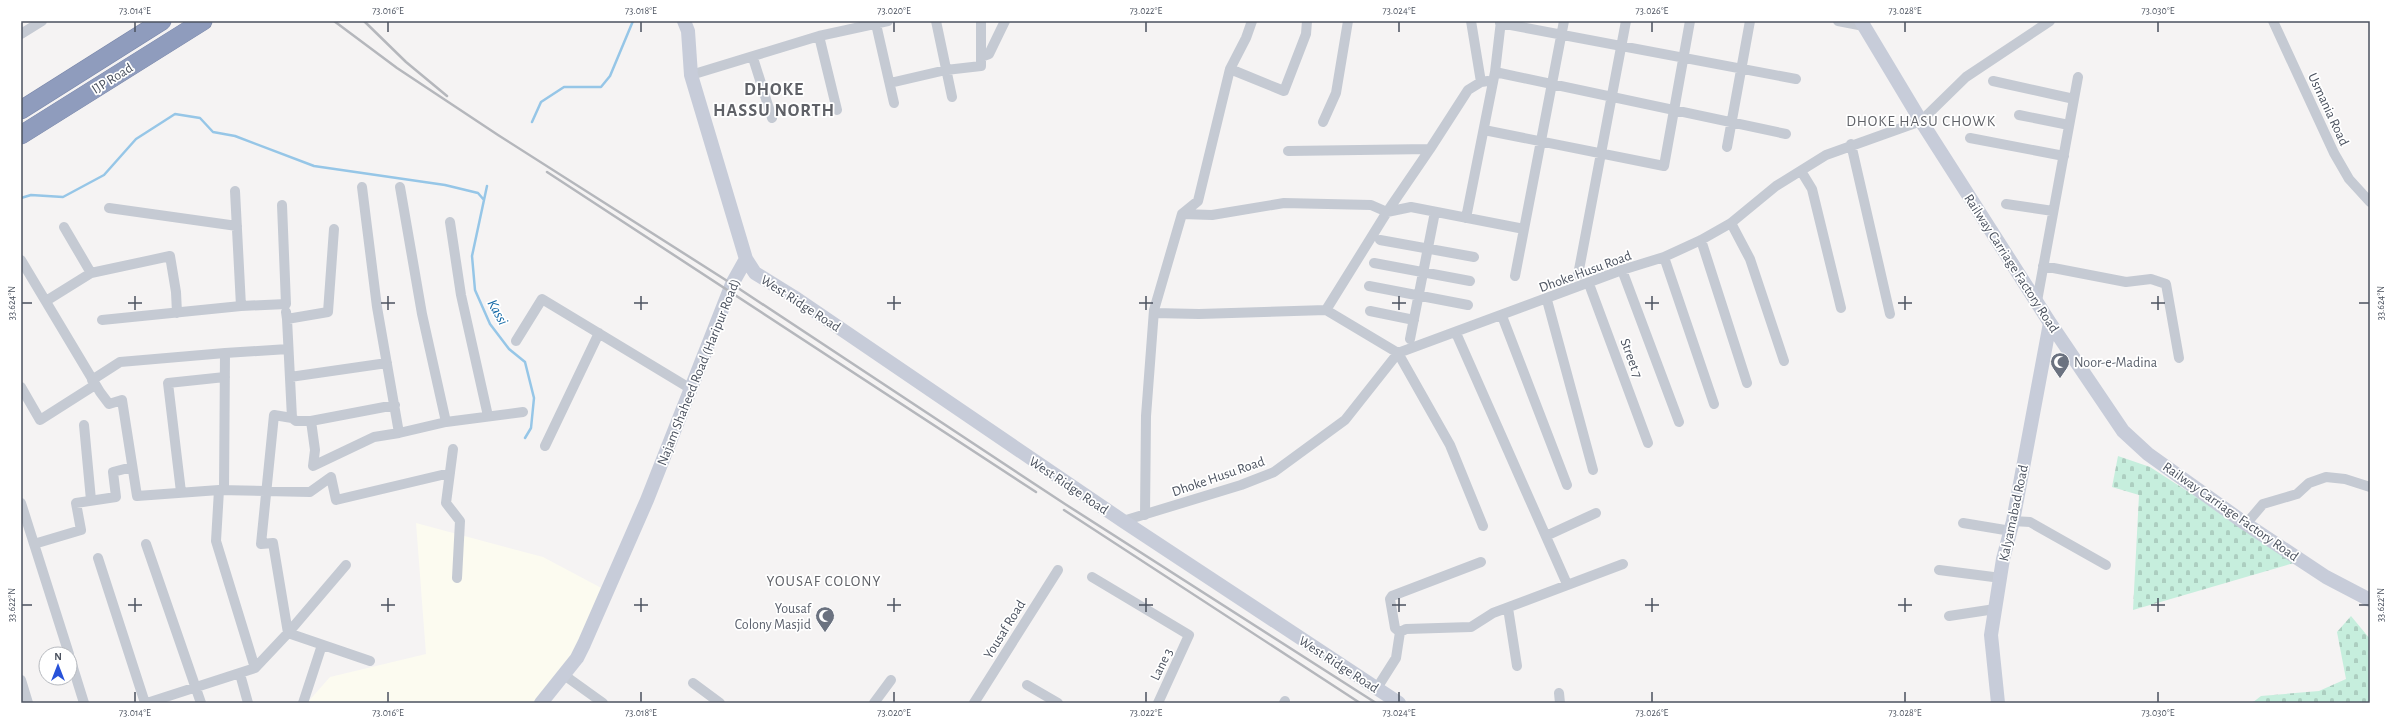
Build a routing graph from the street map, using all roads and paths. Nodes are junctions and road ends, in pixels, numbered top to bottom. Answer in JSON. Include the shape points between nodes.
{"nodes":[{"id":1,"x":42,"y":21,"type":"edge"},
{"id":2,"x":162,"y":21,"type":"edge"},
{"id":3,"x":203,"y":21,"type":"edge"},
{"id":4,"x":684,"y":21,"type":"edge"},
{"id":5,"x":888,"y":21,"type":"edge"},
{"id":6,"x":936,"y":21,"type":"edge"},
{"id":7,"x":981,"y":21,"type":"edge"},
{"id":8,"x":1005,"y":21,"type":"edge"},
{"id":9,"x":1252,"y":21,"type":"edge"},
{"id":10,"x":1307,"y":21,"type":"edge"},
{"id":11,"x":1348,"y":21,"type":"edge"},
{"id":12,"x":1471,"y":21,"type":"edge"},
{"id":13,"x":1564,"y":21,"type":"edge"},
{"id":14,"x":1626,"y":21,"type":"edge"},
{"id":15,"x":1690,"y":21,"type":"edge"},
{"id":16,"x":1750,"y":21,"type":"edge"},
{"id":17,"x":1838,"y":21,"type":"edge"},
{"id":18,"x":2050,"y":21,"type":"edge"},
{"id":19,"x":2273,"y":21,"type":"edge"},
{"id":20,"x":1501,"y":22,"type":"edge"},
{"id":21,"x":1862,"y":23,"type":"edge"},
{"id":22,"x":869,"y":24,"type":"edge"},
{"id":23,"x":21,"y":34,"type":"edge"},
{"id":24,"x":1562,"y":35,"type":"junction"},
{"id":25,"x":819,"y":36,"type":"junction"},
{"id":26,"x":1621,"y":46,"type":"junction"},
{"id":27,"x":981,"y":57,"type":"junction"},
{"id":28,"x":753,"y":58,"type":"junction"},
{"id":29,"x":1683,"y":58,"type":"junction"},
{"id":30,"x":1230,"y":69,"type":"junction"},
{"id":31,"x":1741,"y":69,"type":"junction"},
{"id":32,"x":946,"y":70,"type":"junction"},
{"id":33,"x":691,"y":75,"type":"junction"},
{"id":34,"x":1494,"y":76,"type":"junction"},
{"id":35,"x":2078,"y":77,"type":"dead end"},
{"id":36,"x":1796,"y":79,"type":"dead end"},
{"id":37,"x":1481,"y":82,"type":"junction"},
{"id":38,"x":1993,"y":82,"type":"dead end"},
{"id":39,"x":890,"y":83,"type":"junction"},
{"id":40,"x":1552,"y":84,"type":"junction"},
{"id":41,"x":952,"y":97,"type":"dead end"},
{"id":42,"x":1612,"y":97,"type":"junction"},
{"id":43,"x":2074,"y":99,"type":"junction"},
{"id":44,"x":894,"y":103,"type":"dead end"},
{"id":45,"x":21,"y":110,"type":"edge"},
{"id":46,"x":838,"y":110,"type":"dead end"},
{"id":47,"x":1674,"y":110,"type":"junction"},
{"id":48,"x":2019,"y":115,"type":"dead end"},
{"id":49,"x":772,"y":118,"type":"dead end"},
{"id":50,"x":1921,"y":121,"type":"junction"},
{"id":51,"x":1323,"y":122,"type":"dead end"},
{"id":52,"x":1731,"y":123,"type":"junction"},
{"id":53,"x":2069,"y":125,"type":"junction"},
{"id":54,"x":1484,"y":130,"type":"junction"},
{"id":55,"x":1786,"y":134,"type":"dead end"},
{"id":56,"x":21,"y":135,"type":"edge"},
{"id":57,"x":1970,"y":138,"type":"dead end"},
{"id":58,"x":1540,"y":142,"type":"junction"},
{"id":59,"x":1851,"y":144,"type":"junction"},
{"id":60,"x":1727,"y":147,"type":"dead end"},
{"id":61,"x":1430,"y":149,"type":"junction"},
{"id":62,"x":1288,"y":151,"type":"dead end"},
{"id":63,"x":1600,"y":155,"type":"junction"},
{"id":64,"x":2064,"y":156,"type":"junction"},
{"id":65,"x":1801,"y":170,"type":"junction"},
{"id":66,"x":400,"y":186,"type":"dead end"},
{"id":67,"x":362,"y":187,"type":"dead end"},
{"id":68,"x":235,"y":191,"type":"dead end"},
{"id":69,"x":2370,"y":202,"type":"edge"},
{"id":70,"x":2006,"y":204,"type":"dead end"},
{"id":71,"x":282,"y":205,"type":"dead end"},
{"id":72,"x":109,"y":208,"type":"dead end"},
{"id":73,"x":2053,"y":211,"type":"junction"},
{"id":74,"x":1387,"y":212,"type":"junction"},
{"id":75,"x":1435,"y":212,"type":"junction"},
{"id":76,"x":1182,"y":214,"type":"junction"},
{"id":77,"x":1466,"y":218,"type":"junction"},
{"id":78,"x":450,"y":222,"type":"dead end"},
{"id":79,"x":1731,"y":223,"type":"junction"},
{"id":80,"x":237,"y":226,"type":"junction"},
{"id":81,"x":64,"y":228,"type":"dead end"},
{"id":82,"x":334,"y":229,"type":"dead end"},
{"id":83,"x":1524,"y":229,"type":"junction"},
{"id":84,"x":1380,"y":240,"type":"dead end"},
{"id":85,"x":1701,"y":240,"type":"junction"},
{"id":86,"x":1427,"y":249,"type":"junction"},
{"id":87,"x":1474,"y":257,"type":"dead end"},
{"id":88,"x":1664,"y":257,"type":"junction"},
{"id":89,"x":746,"y":259,"type":"junction"},
{"id":90,"x":21,"y":260,"type":"edge"},
{"id":91,"x":1374,"y":263,"type":"dead end"},
{"id":92,"x":2043,"y":266,"type":"junction"},
{"id":93,"x":1622,"y":270,"type":"junction"},
{"id":94,"x":1423,"y":272,"type":"junction"},
{"id":95,"x":92,"y":273,"type":"junction"},
{"id":96,"x":1578,"y":275,"type":"dead end"},
{"id":97,"x":1515,"y":276,"type":"dead end"},
{"id":98,"x":1470,"y":281,"type":"dead end"},
{"id":99,"x":1589,"y":284,"type":"junction"},
{"id":100,"x":1369,"y":286,"type":"dead end"},
{"id":101,"x":1419,"y":296,"type":"junction"},
{"id":102,"x":1547,"y":300,"type":"junction"},
{"id":103,"x":46,"y":301,"type":"junction"},
{"id":104,"x":2037,"y":301,"type":"junction"},
{"id":105,"x":286,"y":304,"type":"junction"},
{"id":106,"x":1468,"y":305,"type":"dead end"},
{"id":107,"x":241,"y":306,"type":"junction"},
{"id":108,"x":1841,"y":308,"type":"dead end"},
{"id":109,"x":1326,"y":310,"type":"junction"},
{"id":110,"x":1370,"y":311,"type":"dead end"},
{"id":111,"x":177,"y":313,"type":"junction"},
{"id":112,"x":1154,"y":313,"type":"junction"},
{"id":113,"x":1890,"y":314,"type":"dead end"},
{"id":114,"x":1502,"y":316,"type":"junction"},
{"id":115,"x":287,"y":319,"type":"junction"},
{"id":116,"x":102,"y":320,"type":"dead end"},
{"id":117,"x":1414,"y":320,"type":"junction"},
{"id":118,"x":2050,"y":323,"type":"junction"},
{"id":119,"x":599,"y":333,"type":"junction"},
{"id":120,"x":1456,"y":333,"type":"junction"},
{"id":121,"x":1410,"y":339,"type":"dead end"},
{"id":122,"x":516,"y":341,"type":"dead end"},
{"id":123,"x":288,"y":349,"type":"junction"},
{"id":124,"x":226,"y":353,"type":"junction"},
{"id":125,"x":1398,"y":353,"type":"junction"},
{"id":126,"x":2179,"y":358,"type":"dead end"},
{"id":127,"x":1784,"y":361,"type":"dead end"},
{"id":128,"x":387,"y":363,"type":"junction"},
{"id":129,"x":225,"y":377,"type":"junction"},
{"id":130,"x":290,"y":377,"type":"junction"},
{"id":131,"x":94,"y":382,"type":"junction"},
{"id":132,"x":1747,"y":383,"type":"dead end"},
{"id":133,"x":21,"y":387,"type":"edge"},
{"id":134,"x":691,"y":389,"type":"junction"},
{"id":135,"x":1714,"y":404,"type":"dead end"},
{"id":136,"x":395,"y":405,"type":"junction"},
{"id":137,"x":523,"y":412,"type":"dead end"},
{"id":138,"x":488,"y":416,"type":"junction"},
{"id":139,"x":292,"y":418,"type":"junction"},
{"id":140,"x":311,"y":421,"type":"junction"},
{"id":141,"x":446,"y":422,"type":"junction"},
{"id":142,"x":1679,"y":422,"type":"dead end"},
{"id":143,"x":84,"y":425,"type":"dead end"},
{"id":144,"x":400,"y":433,"type":"junction"},
{"id":145,"x":1648,"y":443,"type":"dead end"},
{"id":146,"x":545,"y":446,"type":"dead end"},
{"id":147,"x":453,"y":449,"type":"dead end"},
{"id":148,"x":132,"y":467,"type":"junction"},
{"id":149,"x":1593,"y":470,"type":"dead end"},
{"id":150,"x":450,"y":473,"type":"junction"},
{"id":151,"x":1566,"y":485,"type":"dead end"},
{"id":152,"x":2370,"y":487,"type":"edge"},
{"id":153,"x":222,"y":490,"type":"junction"},
{"id":154,"x":267,"y":490,"type":"junction"},
{"id":155,"x":182,"y":492,"type":"junction"},
{"id":156,"x":91,"y":500,"type":"junction"},
{"id":157,"x":21,"y":503,"type":"edge"},
{"id":158,"x":1596,"y":512,"type":"dead end"},
{"id":159,"x":1145,"y":515,"type":"junction"},
{"id":160,"x":1123,"y":521,"type":"junction"},
{"id":161,"x":1963,"y":523,"type":"dead end"},
{"id":162,"x":2246,"y":524,"type":"junction"},
{"id":163,"x":1483,"y":526,"type":"dead end"},
{"id":164,"x":2012,"y":526,"type":"junction"},
{"id":165,"x":1546,"y":536,"type":"junction"},
{"id":166,"x":34,"y":544,"type":"junction"},
{"id":167,"x":146,"y":544,"type":"dead end"},
{"id":168,"x":98,"y":558,"type":"dead end"},
{"id":169,"x":1481,"y":562,"type":"dead end"},
{"id":170,"x":346,"y":564,"type":"dead end"},
{"id":171,"x":1623,"y":564,"type":"dead end"},
{"id":172,"x":2106,"y":565,"type":"dead end"},
{"id":173,"x":1058,"y":570,"type":"dead end"},
{"id":174,"x":1939,"y":570,"type":"dead end"},
{"id":175,"x":1092,"y":577,"type":"dead end"},
{"id":176,"x":457,"y":578,"type":"dead end"},
{"id":177,"x":2001,"y":578,"type":"junction"},
{"id":178,"x":1567,"y":584,"type":"junction"},
{"id":179,"x":2370,"y":600,"type":"edge"},
{"id":180,"x":1508,"y":608,"type":"junction"},
{"id":181,"x":1995,"y":609,"type":"junction"},
{"id":182,"x":1949,"y":616,"type":"dead end"},
{"id":183,"x":1400,"y":632,"type":"junction"},
{"id":184,"x":288,"y":633,"type":"junction"},
{"id":185,"x":322,"y":645,"type":"junction"},
{"id":186,"x":66,"y":646,"type":"edge"},
{"id":187,"x":370,"y":661,"type":"dead end"},
{"id":188,"x":1517,"y":666,"type":"dead end"},
{"id":189,"x":255,"y":668,"type":"junction"},
{"id":190,"x":240,"y":674,"type":"junction"},
{"id":191,"x":564,"y":675,"type":"junction"},
{"id":192,"x":21,"y":680,"type":"edge"},
{"id":193,"x":891,"y":680,"type":"dead end"},
{"id":194,"x":693,"y":683,"type":"dead end"},
{"id":195,"x":78,"y":684,"type":"edge"},
{"id":196,"x":1027,"y":685,"type":"dead end"},
{"id":197,"x":196,"y":687,"type":"junction"},
{"id":198,"x":1377,"y":688,"type":"junction"},
{"id":199,"x":28,"y":703,"type":"edge"},
{"id":200,"x":84,"y":703,"type":"edge"},
{"id":201,"x":146,"y":703,"type":"edge"},
{"id":202,"x":201,"y":703,"type":"edge"},
{"id":203,"x":248,"y":703,"type":"edge"},
{"id":204,"x":303,"y":703,"type":"edge"},
{"id":205,"x":541,"y":703,"type":"edge"},
{"id":206,"x":603,"y":703,"type":"edge"},
{"id":207,"x":720,"y":703,"type":"edge"},
{"id":208,"x":874,"y":703,"type":"edge"},
{"id":209,"x":974,"y":703,"type":"edge"},
{"id":210,"x":1058,"y":703,"type":"edge"},
{"id":211,"x":1158,"y":703,"type":"edge"},
{"id":212,"x":1399,"y":703,"type":"edge"},
{"id":213,"x":1998,"y":703,"type":"edge"}],
"edges":[{"from":1,"to":23,"type":"street"},
{"from":2,"to":45,"type":"highway","name":"IJP Road"},
{"from":3,"to":56,"type":"highway","name":"IJP Road"},
{"from":4,"to":33,"type":"main road","via":[[688,31]]},
{"from":5,"to":22,"type":"street"},
{"from":6,"to":32,"type":"street"},
{"from":7,"to":27,"type":"street"},
{"from":8,"to":27,"type":"street","via":[[989,54]]},
{"from":9,"to":30,"type":"street"},
{"from":10,"to":30,"type":"street","via":[[1306,34],[1284,91]]},
{"from":11,"to":51,"type":"street","via":[[1336,93]]},
{"from":12,"to":37,"type":"street"},
{"from":13,"to":24,"type":"street"},
{"from":14,"to":26,"type":"street"},
{"from":15,"to":29,"type":"street"},
{"from":16,"to":31,"type":"street"},
{"from":17,"to":21,"type":"street"},
{"from":18,"to":50,"type":"street","name":"Dhoke Husu Road","via":[[1966,77]]},
{"from":19,"to":69,"type":"street","name":"Usmania Road","via":[[2334,153],[2349,178]]},
{"from":20,"to":24,"type":"street"},
{"from":20,"to":34,"type":"street"},
{"from":21,"to":50,"type":"main road","name":"Railway Carriage Factory Road"},
{"from":22,"to":25,"type":"street"},
{"from":22,"to":39,"type":"street"},
{"from":24,"to":26,"type":"street"},
{"from":24,"to":40,"type":"street"},
{"from":25,"to":28,"type":"street"},
{"from":25,"to":46,"type":"street"},
{"from":26,"to":29,"type":"street"},
{"from":26,"to":42,"type":"street"},
{"from":27,"to":32,"type":"street","via":[[982,66]]},
{"from":28,"to":33,"type":"street"},
{"from":28,"to":49,"type":"street"},
{"from":29,"to":31,"type":"street"},
{"from":29,"to":47,"type":"street"},
{"from":30,"to":76,"type":"street","via":[[1198,202]]},
{"from":31,"to":36,"type":"street"},
{"from":31,"to":52,"type":"street"},
{"from":32,"to":39,"type":"street"},
{"from":32,"to":41,"type":"street"},
{"from":33,"to":89,"type":"main road"},
{"from":34,"to":37,"type":"street"},
{"from":34,"to":40,"type":"street"},
{"from":34,"to":54,"type":"street"},
{"from":35,"to":43,"type":"street"},
{"from":37,"to":61,"type":"street","via":[[1468,90]]},
{"from":38,"to":43,"type":"street"},
{"from":39,"to":44,"type":"street"},
{"from":40,"to":42,"type":"street"},
{"from":40,"to":58,"type":"street"},
{"from":42,"to":47,"type":"street"},
{"from":42,"to":63,"type":"street"},
{"from":43,"to":53,"type":"street"},
{"from":47,"to":52,"type":"street"},
{"from":47,"to":63,"type":"street","via":[[1664,166]]},
{"from":48,"to":53,"type":"street"},
{"from":50,"to":59,"type":"street","name":"Dhoke Husu Road"},
{"from":50,"to":104,"type":"main road","name":"Railway Carriage Factory Road"},
{"from":52,"to":55,"type":"street"},
{"from":52,"to":60,"type":"street"},
{"from":53,"to":64,"type":"street"},
{"from":54,"to":58,"type":"street"},
{"from":54,"to":77,"type":"street"},
{"from":57,"to":64,"type":"street"},
{"from":58,"to":63,"type":"street"},
{"from":58,"to":83,"type":"street"},
{"from":59,"to":65,"type":"street","name":"Dhoke Husu Road"},
{"from":59,"to":113,"type":"street"},
{"from":61,"to":62,"type":"street"},
{"from":61,"to":74,"type":"street"},
{"from":63,"to":96,"type":"street"},
{"from":64,"to":73,"type":"street"},
{"from":65,"to":79,"type":"street","name":"Dhoke Husu Road","via":[[1776,186]]},
{"from":65,"to":108,"type":"street","via":[[1812,189]]},
{"from":66,"to":141,"type":"street","via":[[422,314]]},
{"from":67,"to":128,"type":"street","via":[[377,307]]},
{"from":68,"to":80,"type":"street"},
{"from":70,"to":73,"type":"street"},
{"from":71,"to":105,"type":"street"},
{"from":72,"to":80,"type":"street"},
{"from":73,"to":92,"type":"street"},
{"from":74,"to":75,"type":"street","via":[[1411,207]]},
{"from":74,"to":76,"type":"street","via":[[1371,205],[1284,203],[1212,215]]},
{"from":74,"to":109,"type":"street"},
{"from":75,"to":77,"type":"street"},
{"from":75,"to":86,"type":"street"},
{"from":76,"to":112,"type":"street"},
{"from":77,"to":83,"type":"street"},
{"from":78,"to":138,"type":"street","via":[[461,295]]},
{"from":79,"to":85,"type":"street","name":"Dhoke Husu Road"},
{"from":79,"to":127,"type":"street","via":[[1750,259]]},
{"from":80,"to":107,"type":"street"},
{"from":81,"to":95,"type":"street"},
{"from":82,"to":115,"type":"street","via":[[328,312]]},
{"from":83,"to":97,"type":"street"},
{"from":84,"to":86,"type":"street"},
{"from":85,"to":88,"type":"street","name":"Dhoke Husu Road"},
{"from":85,"to":132,"type":"street"},
{"from":86,"to":87,"type":"street"},
{"from":86,"to":94,"type":"street"},
{"from":88,"to":93,"type":"street","name":"Dhoke Husu Road"},
{"from":88,"to":135,"type":"street"},
{"from":89,"to":134,"type":"main road","name":"Najam Shaheed Road (Haripur Road)","via":[[732,284]]},
{"from":89,"to":160,"type":"main road","name":"West Ridge Road","via":[[755,273]]},
{"from":90,"to":103,"type":"street"},
{"from":91,"to":94,"type":"street"},
{"from":92,"to":104,"type":"street"},
{"from":92,"to":126,"type":"street","via":[[2126,282],[2151,279],[2166,284]]},
{"from":93,"to":99,"type":"street","name":"Dhoke Husu Road"},
{"from":93,"to":142,"type":"street"},
{"from":94,"to":98,"type":"street"},
{"from":94,"to":101,"type":"street"},
{"from":95,"to":103,"type":"street"},
{"from":95,"to":111,"type":"street","via":[[170,256]]},
{"from":99,"to":102,"type":"street","name":"Dhoke Husu Road"},
{"from":99,"to":145,"type":"street","name":"Street 7"},
{"from":100,"to":101,"type":"street"},
{"from":101,"to":106,"type":"street"},
{"from":101,"to":117,"type":"street"},
{"from":102,"to":114,"type":"street","name":"Dhoke Husu Road"},
{"from":102,"to":149,"type":"street"},
{"from":103,"to":131,"type":"street"},
{"from":104,"to":118,"type":"main road","name":"Railway Carriage Factory Road"},
{"from":105,"to":107,"type":"street"},
{"from":105,"to":115,"type":"street"},
{"from":107,"to":111,"type":"street"},
{"from":109,"to":112,"type":"street"},
{"from":109,"to":125,"type":"street"},
{"from":110,"to":117,"type":"street"},
{"from":111,"to":116,"type":"street"},
{"from":112,"to":159,"type":"street","via":[[1146,416]]},
{"from":114,"to":120,"type":"street","name":"Dhoke Husu Road"},
{"from":114,"to":151,"type":"street"},
{"from":115,"to":123,"type":"street"},
{"from":117,"to":121,"type":"street"},
{"from":118,"to":162,"type":"main road","name":"Railway Carriage Factory Road","via":[[2123,431],[2148,454]]},
{"from":118,"to":164,"type":"main road","name":"Kalyamabad Road"},
{"from":119,"to":122,"type":"street","via":[[542,299]]},
{"from":119,"to":134,"type":"street"},
{"from":119,"to":146,"type":"street"},
{"from":120,"to":125,"type":"street","name":"Dhoke Husu Road"},
{"from":120,"to":165,"type":"street"},
{"from":123,"to":124,"type":"street"},
{"from":123,"to":130,"type":"street"},
{"from":124,"to":129,"type":"street"},
{"from":124,"to":131,"type":"street","via":[[120,362]]},
{"from":125,"to":159,"type":"street","name":"Dhoke Husu Road","via":[[1345,420],[1274,472]]},
{"from":125,"to":163,"type":"street","via":[[1450,444]]},
{"from":128,"to":130,"type":"street"},
{"from":128,"to":136,"type":"street"},
{"from":129,"to":153,"type":"street"},
{"from":129,"to":155,"type":"street","via":[[168,383]]},
{"from":130,"to":139,"type":"street"},
{"from":131,"to":133,"type":"street","via":[[40,420]]},
{"from":131,"to":148,"type":"street","via":[[109,404],[122,400]]},
{"from":134,"to":191,"type":"main road","name":"Najam Shaheed Road (Haripur Road)","via":[[647,500],[584,644]]},
{"from":136,"to":140,"type":"street"},
{"from":136,"to":144,"type":"street"},
{"from":137,"to":138,"type":"street"},
{"from":138,"to":141,"type":"street"},
{"from":139,"to":140,"type":"street","via":[[296,421]]},
{"from":139,"to":154,"type":"street","via":[[274,415]]},
{"from":140,"to":144,"type":"street","via":[[315,450],[313,466],[374,437]]},
{"from":141,"to":144,"type":"street"},
{"from":143,"to":156,"type":"street"},
{"from":147,"to":150,"type":"street"},
{"from":148,"to":155,"type":"street","via":[[137,496]]},
{"from":148,"to":156,"type":"street","via":[[113,472],[116,497]]},
{"from":150,"to":154,"type":"street","via":[[336,500],[331,477],[310,492]]},
{"from":150,"to":176,"type":"street","via":[[446,503],[460,521]]},
{"from":152,"to":162,"type":"street","via":[[2345,479],[2326,477],[2309,483],[2298,494],[2263,504]]},
{"from":153,"to":154,"type":"street"},
{"from":153,"to":155,"type":"street"},
{"from":153,"to":189,"type":"street","via":[[216,541]]},
{"from":154,"to":184,"type":"street","via":[[261,544],[273,543]]},
{"from":156,"to":166,"type":"street","via":[[76,503],[81,530]]},
{"from":157,"to":166,"type":"street"},
{"from":158,"to":165,"type":"street"},
{"from":159,"to":160,"type":"street","name":"Dhoke Husu Road"},
{"from":160,"to":198,"type":"main road","name":"West Ridge Road"},
{"from":161,"to":164,"type":"street"},
{"from":162,"to":179,"type":"main road","name":"Railway Carriage Factory Road","via":[[2326,577]]},
{"from":164,"to":172,"type":"street","via":[[2030,522]]},
{"from":164,"to":177,"type":"main road","name":"Kalyamabad Road"},
{"from":165,"to":178,"type":"street"},
{"from":166,"to":186,"type":"street"},
{"from":167,"to":197,"type":"street"},
{"from":168,"to":201,"type":"street"},
{"from":169,"to":183,"type":"street","via":[[1392,596],[1390,599],[1395,628]]},
{"from":170,"to":184,"type":"street"},
{"from":171,"to":178,"type":"street"},
{"from":173,"to":209,"type":"street","name":"Yousaf Road"},
{"from":174,"to":177,"type":"street"},
{"from":175,"to":211,"type":"street","name":"Lane 3","via":[[1188,632],[1189,637]]},
{"from":177,"to":181,"type":"main road","name":"Kalyamabad Road"},
{"from":178,"to":180,"type":"street"},
{"from":180,"to":183,"type":"street","via":[[1493,613],[1471,627],[1406,629]]},
{"from":180,"to":188,"type":"street"},
{"from":181,"to":182,"type":"street"},
{"from":181,"to":213,"type":"main road","name":"Kalyamabad Road","via":[[1991,635]]},
{"from":183,"to":198,"type":"street","via":[[1396,658]]},
{"from":184,"to":185,"type":"street"},
{"from":184,"to":189,"type":"street"},
{"from":185,"to":187,"type":"street"},
{"from":185,"to":204,"type":"street"},
{"from":189,"to":190,"type":"street"},
{"from":190,"to":197,"type":"street"},
{"from":190,"to":203,"type":"street"},
{"from":191,"to":205,"type":"main road","name":"Najam Shaheed Road (Haripur Road)"},
{"from":191,"to":206,"type":"street"},
{"from":192,"to":199,"type":"street"},
{"from":193,"to":208,"type":"street"},
{"from":194,"to":207,"type":"street"},
{"from":195,"to":200,"type":"street"},
{"from":196,"to":210,"type":"street"},
{"from":197,"to":201,"type":"street"},
{"from":197,"to":202,"type":"street"},
{"from":198,"to":212,"type":"main road","name":"West Ridge Road"}]}
